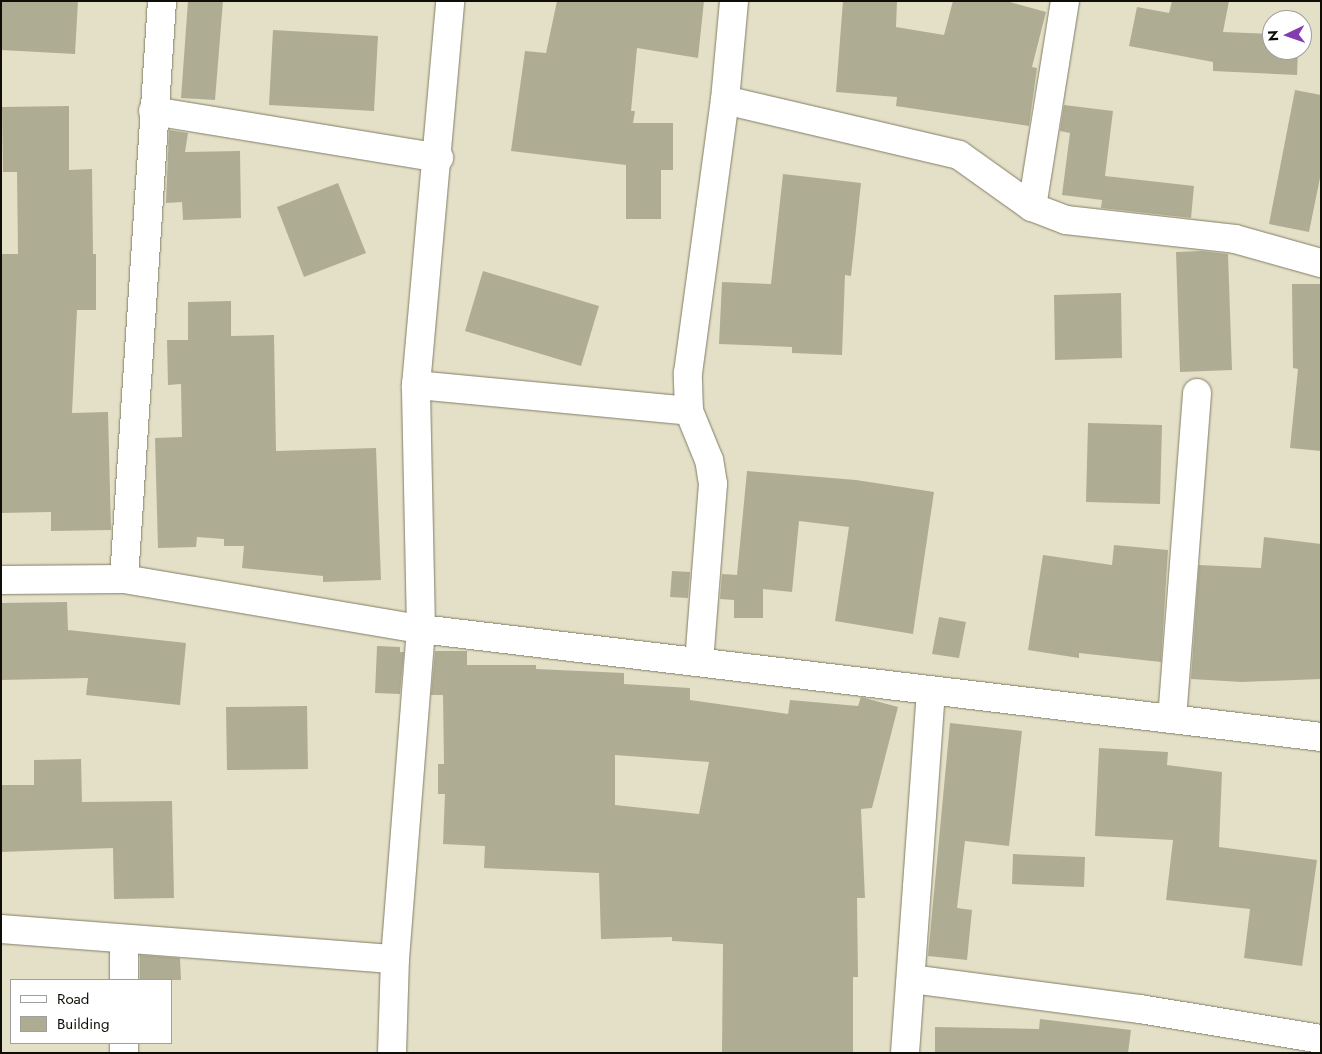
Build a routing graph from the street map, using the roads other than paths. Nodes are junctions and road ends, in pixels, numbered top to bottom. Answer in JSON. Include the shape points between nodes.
{"nodes":[{"id":1,"x":162,"y":1,"type":"edge"},
{"id":2,"x":450,"y":1,"type":"edge"},
{"id":3,"x":734,"y":1,"type":"edge"},
{"id":4,"x":1065,"y":1,"type":"edge"},
{"id":5,"x":725,"y":100,"type":"junction"},
{"id":6,"x":153,"y":111,"type":"junction"},
{"id":7,"x":439,"y":158,"type":"junction"},
{"id":8,"x":1032,"y":207,"type":"junction"},
{"id":9,"x":1321,"y":263,"type":"edge"},
{"id":10,"x":416,"y":385,"type":"junction"},
{"id":11,"x":1197,"y":394,"type":"dead end"},
{"id":12,"x":689,"y":411,"type":"junction"},
{"id":13,"x":1,"y":580,"type":"edge"},
{"id":14,"x":124,"y":580,"type":"junction"},
{"id":15,"x":421,"y":629,"type":"junction"},
{"id":16,"x":699,"y":662,"type":"junction"},
{"id":17,"x":932,"y":691,"type":"junction"},
{"id":18,"x":1172,"y":719,"type":"junction"},
{"id":19,"x":1321,"y":737,"type":"edge"},
{"id":20,"x":1,"y":929,"type":"edge"},
{"id":21,"x":124,"y":940,"type":"junction"},
{"id":22,"x":395,"y":959,"type":"junction"},
{"id":23,"x":124,"y":979,"type":"edge"},
{"id":24,"x":911,"y":979,"type":"junction"},
{"id":25,"x":1321,"y":1039,"type":"edge"},
{"id":26,"x":392,"y":1053,"type":"edge"},
{"id":27,"x":905,"y":1053,"type":"edge"}],
"edges":[{"from":1,"to":6,"type":"street"},
{"from":2,"to":7,"type":"street"},
{"from":3,"to":5,"type":"street"},
{"from":4,"to":8,"type":"street"},
{"from":5,"to":8,"type":"street","via":[[960,154]]},
{"from":5,"to":12,"type":"street","via":[[688,373]]},
{"from":6,"to":7,"type":"street"},
{"from":6,"to":14,"type":"street"},
{"from":7,"to":10,"type":"street"},
{"from":8,"to":9,"type":"street","via":[[1066,220],[1235,239]]},
{"from":10,"to":12,"type":"street"},
{"from":10,"to":15,"type":"street"},
{"from":11,"to":18,"type":"street"},
{"from":12,"to":16,"type":"street","via":[[709,460],[713,484]]},
{"from":13,"to":14,"type":"street"},
{"from":14,"to":15,"type":"street"},
{"from":15,"to":16,"type":"street"},
{"from":15,"to":22,"type":"street"},
{"from":16,"to":17,"type":"street"},
{"from":17,"to":18,"type":"street"},
{"from":17,"to":24,"type":"street"},
{"from":18,"to":19,"type":"street"},
{"from":20,"to":21,"type":"street"},
{"from":21,"to":22,"type":"street"},
{"from":21,"to":23,"type":"street"},
{"from":22,"to":26,"type":"street"},
{"from":24,"to":25,"type":"street","via":[[1140,1009]]},
{"from":24,"to":27,"type":"street"}]}
